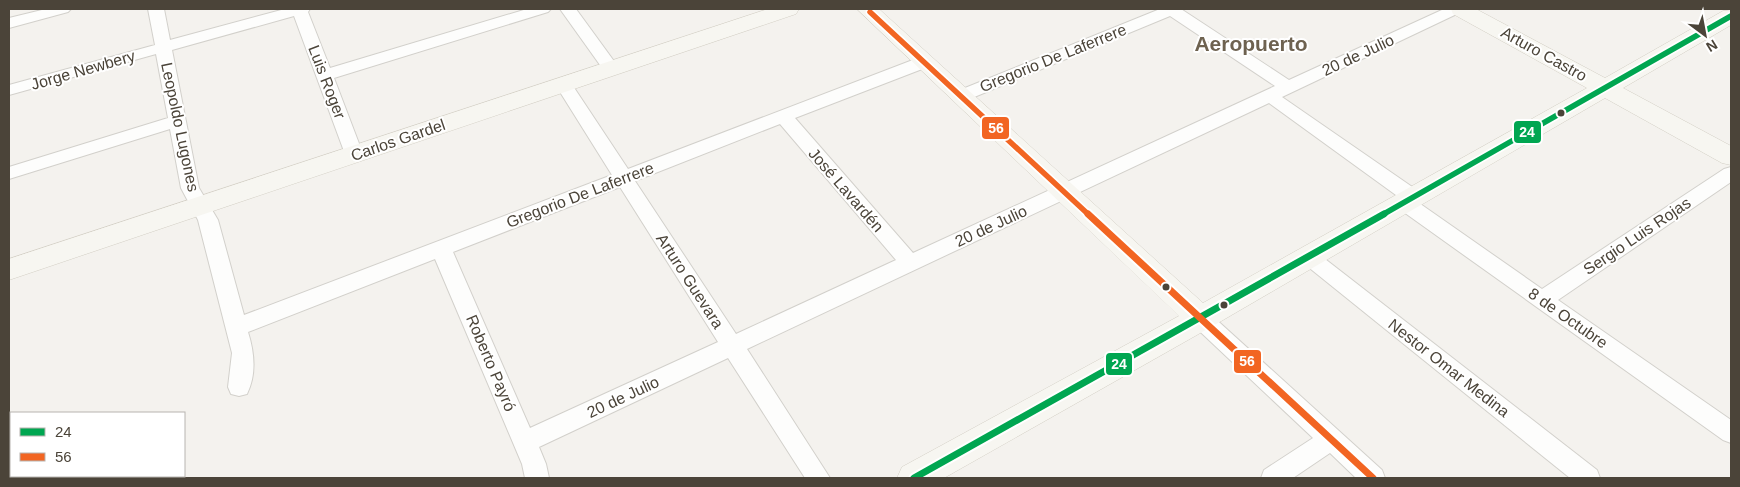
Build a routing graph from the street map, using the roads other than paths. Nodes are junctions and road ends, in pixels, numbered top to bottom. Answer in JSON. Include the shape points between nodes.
{"nodes":[{"id":1,"x":63,"y":9,"type":"edge"},
{"id":2,"x":156,"y":9,"type":"edge"},
{"id":3,"x":300,"y":9,"type":"edge"},
{"id":4,"x":543,"y":9,"type":"edge"},
{"id":5,"x":568,"y":9,"type":"edge"},
{"id":6,"x":788,"y":9,"type":"edge"},
{"id":7,"x":867,"y":9,"type":"edge"},
{"id":8,"x":1172,"y":9,"type":"edge"},
{"id":9,"x":1456,"y":9,"type":"edge"},
{"id":10,"x":1461,"y":9,"type":"edge"},
{"id":11,"x":1731,"y":16,"type":"edge"},
{"id":12,"x":9,"y":23,"type":"edge"},
{"id":13,"x":164,"y":47,"type":"junction"},
{"id":14,"x":924,"y":62,"type":"junction"},
{"id":15,"x":611,"y":68,"type":"junction"},
{"id":16,"x":324,"y":75,"type":"junction"},
{"id":17,"x":563,"y":84,"type":"junction"},
{"id":18,"x":1288,"y":87,"type":"junction"},
{"id":19,"x":1605,"y":88,"type":"junction"},
{"id":20,"x":9,"y":90,"type":"edge"},
{"id":21,"x":961,"y":96,"type":"junction"},
{"id":22,"x":1270,"y":96,"type":"junction"},
{"id":23,"x":783,"y":116,"type":"junction"},
{"id":24,"x":178,"y":121,"type":"junction"},
{"id":25,"x":354,"y":154,"type":"junction"},
{"id":26,"x":1731,"y":158,"type":"edge"},
{"id":27,"x":9,"y":173,"type":"edge"},
{"id":28,"x":1731,"y":173,"type":"edge"},
{"id":29,"x":624,"y":178,"type":"junction"},
{"id":30,"x":1064,"y":192,"type":"junction"},
{"id":31,"x":1409,"y":200,"type":"junction"},
{"id":32,"x":200,"y":206,"type":"junction"},
{"id":33,"x":441,"y":248,"type":"junction"},
{"id":34,"x":1309,"y":257,"type":"junction"},
{"id":35,"x":910,"y":263,"type":"junction"},
{"id":36,"x":9,"y":270,"type":"edge"},
{"id":37,"x":1542,"y":300,"type":"junction"},
{"id":38,"x":1201,"y":319,"type":"junction"},
{"id":39,"x":237,"y":327,"type":"junction"},
{"id":40,"x":732,"y":346,"type":"junction"},
{"id":41,"x":239,"y":387,"type":"dead end"},
{"id":42,"x":1731,"y":433,"type":"edge"},
{"id":43,"x":1331,"y":439,"type":"junction"},
{"id":44,"x":525,"y":442,"type":"junction"},
{"id":45,"x":537,"y":478,"type":"edge"},
{"id":46,"x":818,"y":478,"type":"edge"},
{"id":47,"x":914,"y":478,"type":"edge"},
{"id":48,"x":1273,"y":478,"type":"edge"},
{"id":49,"x":1373,"y":478,"type":"edge"},
{"id":50,"x":1588,"y":478,"type":"edge"}],
"edges":[{"from":1,"to":12,"type":"street"},
{"from":2,"to":13,"type":"street","name":"Leopoldo Lugones"},
{"from":3,"to":13,"type":"street","name":"Jorge Newbery"},
{"from":3,"to":16,"type":"street","name":"Luis Roger"},
{"from":4,"to":16,"type":"street"},
{"from":5,"to":15,"type":"street"},
{"from":6,"to":15,"type":"street","name":"Carlos Gardel"},
{"from":7,"to":14,"type":"street"},
{"from":8,"to":18,"type":"street"},
{"from":8,"to":21,"type":"street","name":"Gregorio De Laferrere"},
{"from":9,"to":18,"type":"street","name":"20 de Julio"},
{"from":10,"to":19,"type":"street","name":"Arturo Castro"},
{"from":11,"to":19,"type":"street"},
{"from":13,"to":20,"type":"street","name":"Jorge Newbery"},
{"from":13,"to":24,"type":"street","name":"Leopoldo Lugones"},
{"from":14,"to":21,"type":"street"},
{"from":14,"to":23,"type":"street","name":"Gregorio De Laferrere"},
{"from":15,"to":17,"type":"street","name":"Carlos Gardel"},
{"from":16,"to":25,"type":"street","name":"Luis Roger"},
{"from":17,"to":25,"type":"street","name":"Carlos Gardel"},
{"from":17,"to":29,"type":"street","name":"Arturo Guevara"},
{"from":18,"to":22,"type":"street","name":"20 de Julio"},
{"from":19,"to":26,"type":"street","name":"Arturo Castro"},
{"from":19,"to":31,"type":"street"},
{"from":21,"to":30,"type":"street"},
{"from":22,"to":30,"type":"street","name":"20 de Julio"},
{"from":22,"to":31,"type":"street","name":"8 de Octubre"},
{"from":23,"to":29,"type":"street","name":"Gregorio De Laferrere"},
{"from":23,"to":35,"type":"street","name":"José Lavardén"},
{"from":24,"to":27,"type":"street"},
{"from":24,"to":32,"type":"street","name":"Leopoldo Lugones","via":[[190,188]]},
{"from":25,"to":32,"type":"street","name":"Carlos Gardel"},
{"from":28,"to":37,"type":"street","name":"Sergio Luis Rojas"},
{"from":29,"to":33,"type":"street","name":"Gregorio De Laferrere"},
{"from":29,"to":40,"type":"street","name":"Arturo Guevara"},
{"from":30,"to":35,"type":"street","name":"20 de Julio"},
{"from":30,"to":38,"type":"street"},
{"from":31,"to":34,"type":"street"},
{"from":31,"to":37,"type":"street","name":"8 de Octubre"},
{"from":32,"to":36,"type":"street","name":"Carlos Gardel"},
{"from":32,"to":39,"type":"street","name":"Leopoldo Lugones","via":[[210,225]]},
{"from":33,"to":39,"type":"street","name":"Gregorio De Laferrere"},
{"from":33,"to":44,"type":"street","name":"Roberto Payró"},
{"from":34,"to":38,"type":"street"},
{"from":34,"to":50,"type":"street","name":"Nestor Omar Medina"},
{"from":35,"to":40,"type":"street","name":"20 de Julio"},
{"from":37,"to":42,"type":"street","name":"8 de Octubre"},
{"from":38,"to":43,"type":"street"},
{"from":38,"to":47,"type":"street"},
{"from":39,"to":41,"type":"street","name":"Leopoldo Lugones","via":[[244,358]]},
{"from":40,"to":44,"type":"street","name":"20 de Julio"},
{"from":40,"to":46,"type":"street","name":"Arturo Guevara"},
{"from":43,"to":48,"type":"street"},
{"from":43,"to":49,"type":"street"},
{"from":44,"to":45,"type":"street","name":"Roberto Payró"}]}
